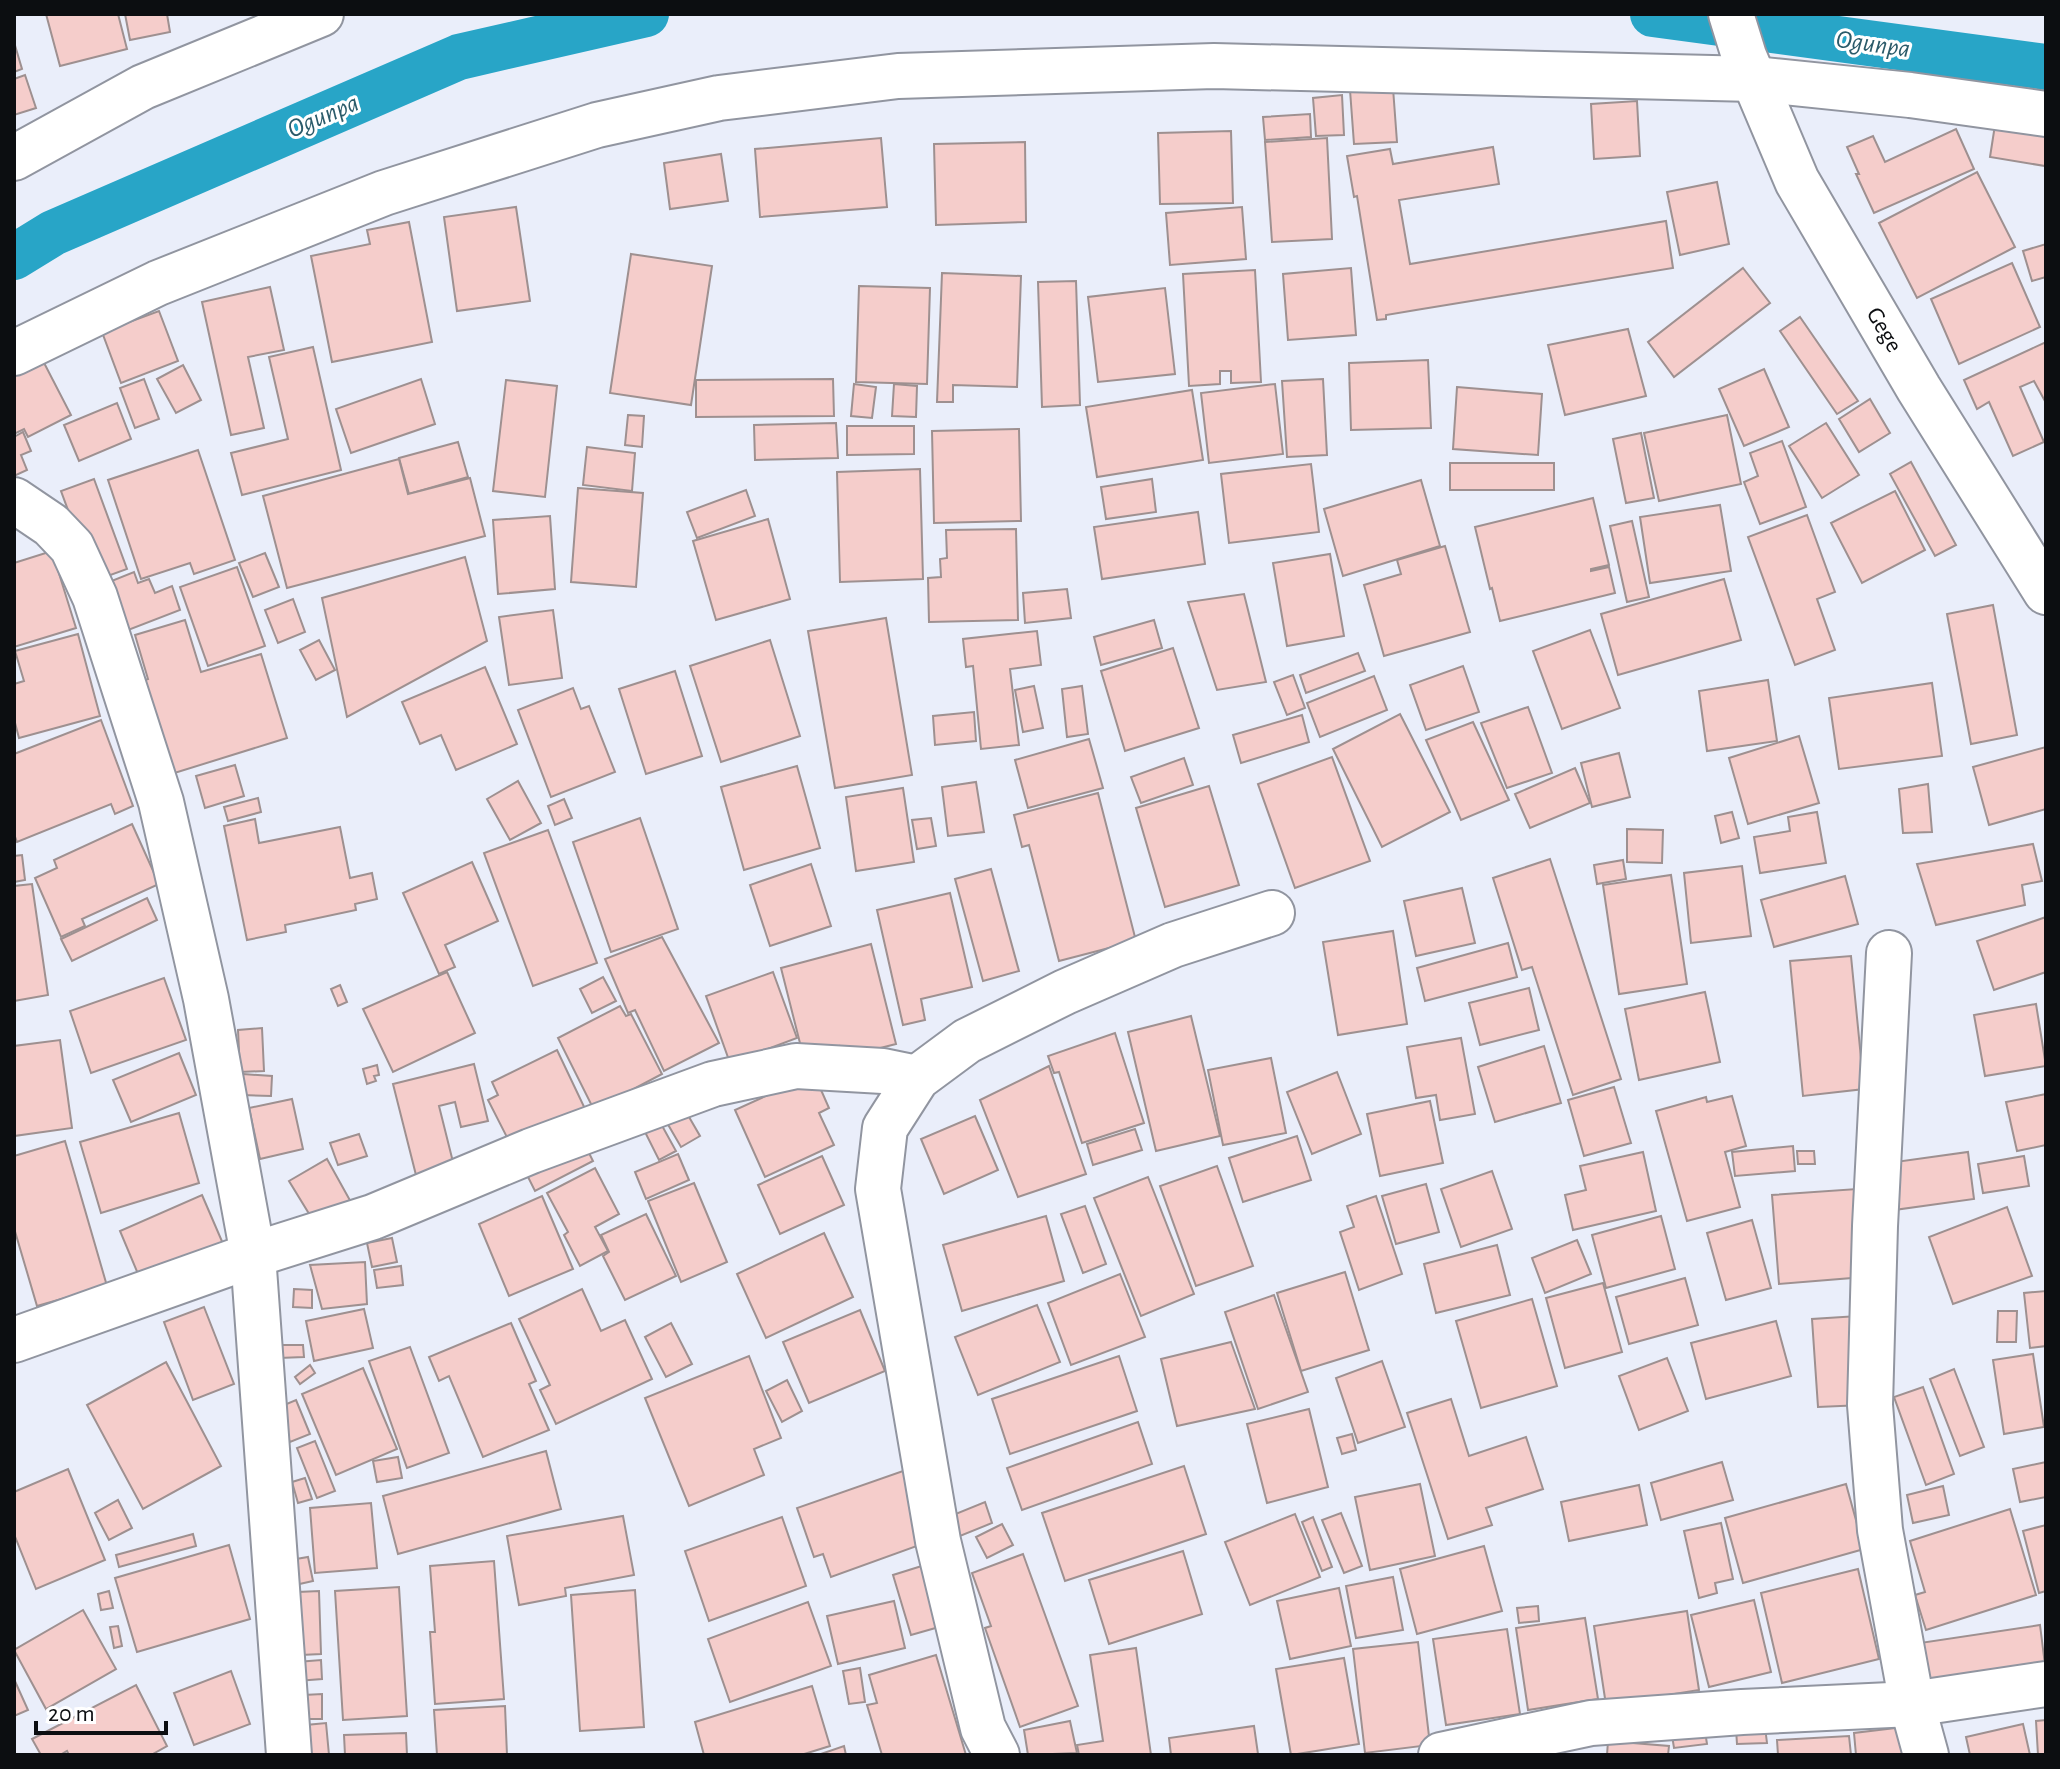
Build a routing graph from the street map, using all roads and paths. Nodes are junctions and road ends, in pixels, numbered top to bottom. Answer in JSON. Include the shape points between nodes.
{"nodes":[{"id":1,"x":321,"y":14,"type":"edge"},
{"id":2,"x":1731,"y":14,"type":"edge"},
{"id":3,"x":1749,"y":68,"type":"junction"},
{"id":4,"x":2046,"y":114,"type":"edge"},
{"id":5,"x":14,"y":158,"type":"edge"},
{"id":6,"x":14,"y":353,"type":"edge"},
{"id":7,"x":14,"y":500,"type":"edge"},
{"id":8,"x":2046,"y":592,"type":"edge"},
{"id":9,"x":1272,"y":913,"type":"dead end"},
{"id":10,"x":1889,"y":953,"type":"dead end"},
{"id":11,"x":917,"y":1078,"type":"junction"},
{"id":12,"x":253,"y":1255,"type":"junction"},
{"id":13,"x":14,"y":1340,"type":"edge"},
{"id":14,"x":2046,"y":1684,"type":"edge"},
{"id":15,"x":1912,"y":1704,"type":"junction"},
{"id":16,"x":289,"y":1755,"type":"edge"},
{"id":17,"x":997,"y":1755,"type":"edge"},
{"id":18,"x":1441,"y":1755,"type":"edge"},
{"id":19,"x":1926,"y":1755,"type":"edge"}],
"edges":[{"from":1,"to":5,"type":"street","via":[[143,87]]},
{"from":2,"to":3,"type":"street","name":"Gege"},
{"from":3,"to":4,"type":"street"},
{"from":3,"to":6,"type":"street","via":[[1214,66],[898,76],[719,98],[597,125],[384,193],[158,283]]},
{"from":3,"to":8,"type":"street","name":"Gege","via":[[1797,181]]},
{"from":7,"to":12,"type":"street","via":[[72,547],[95,597],[136,719],[161,802],[206,999]]},
{"from":9,"to":11,"type":"street","via":[[1173,945],[1065,992],[967,1041]]},
{"from":10,"to":15,"type":"street","via":[[1870,1405],[1880,1530]]},
{"from":11,"to":12,"type":"street","via":[[796,1066],[713,1084],[373,1217]]},
{"from":11,"to":17,"type":"street","via":[[885,1128],[878,1189],[938,1541],[983,1728]]},
{"from":12,"to":13,"type":"street"},
{"from":12,"to":16,"type":"street"},
{"from":14,"to":15,"type":"street"},
{"from":15,"to":18,"type":"street","via":[[1591,1723]]},
{"from":15,"to":19,"type":"street"}]}
